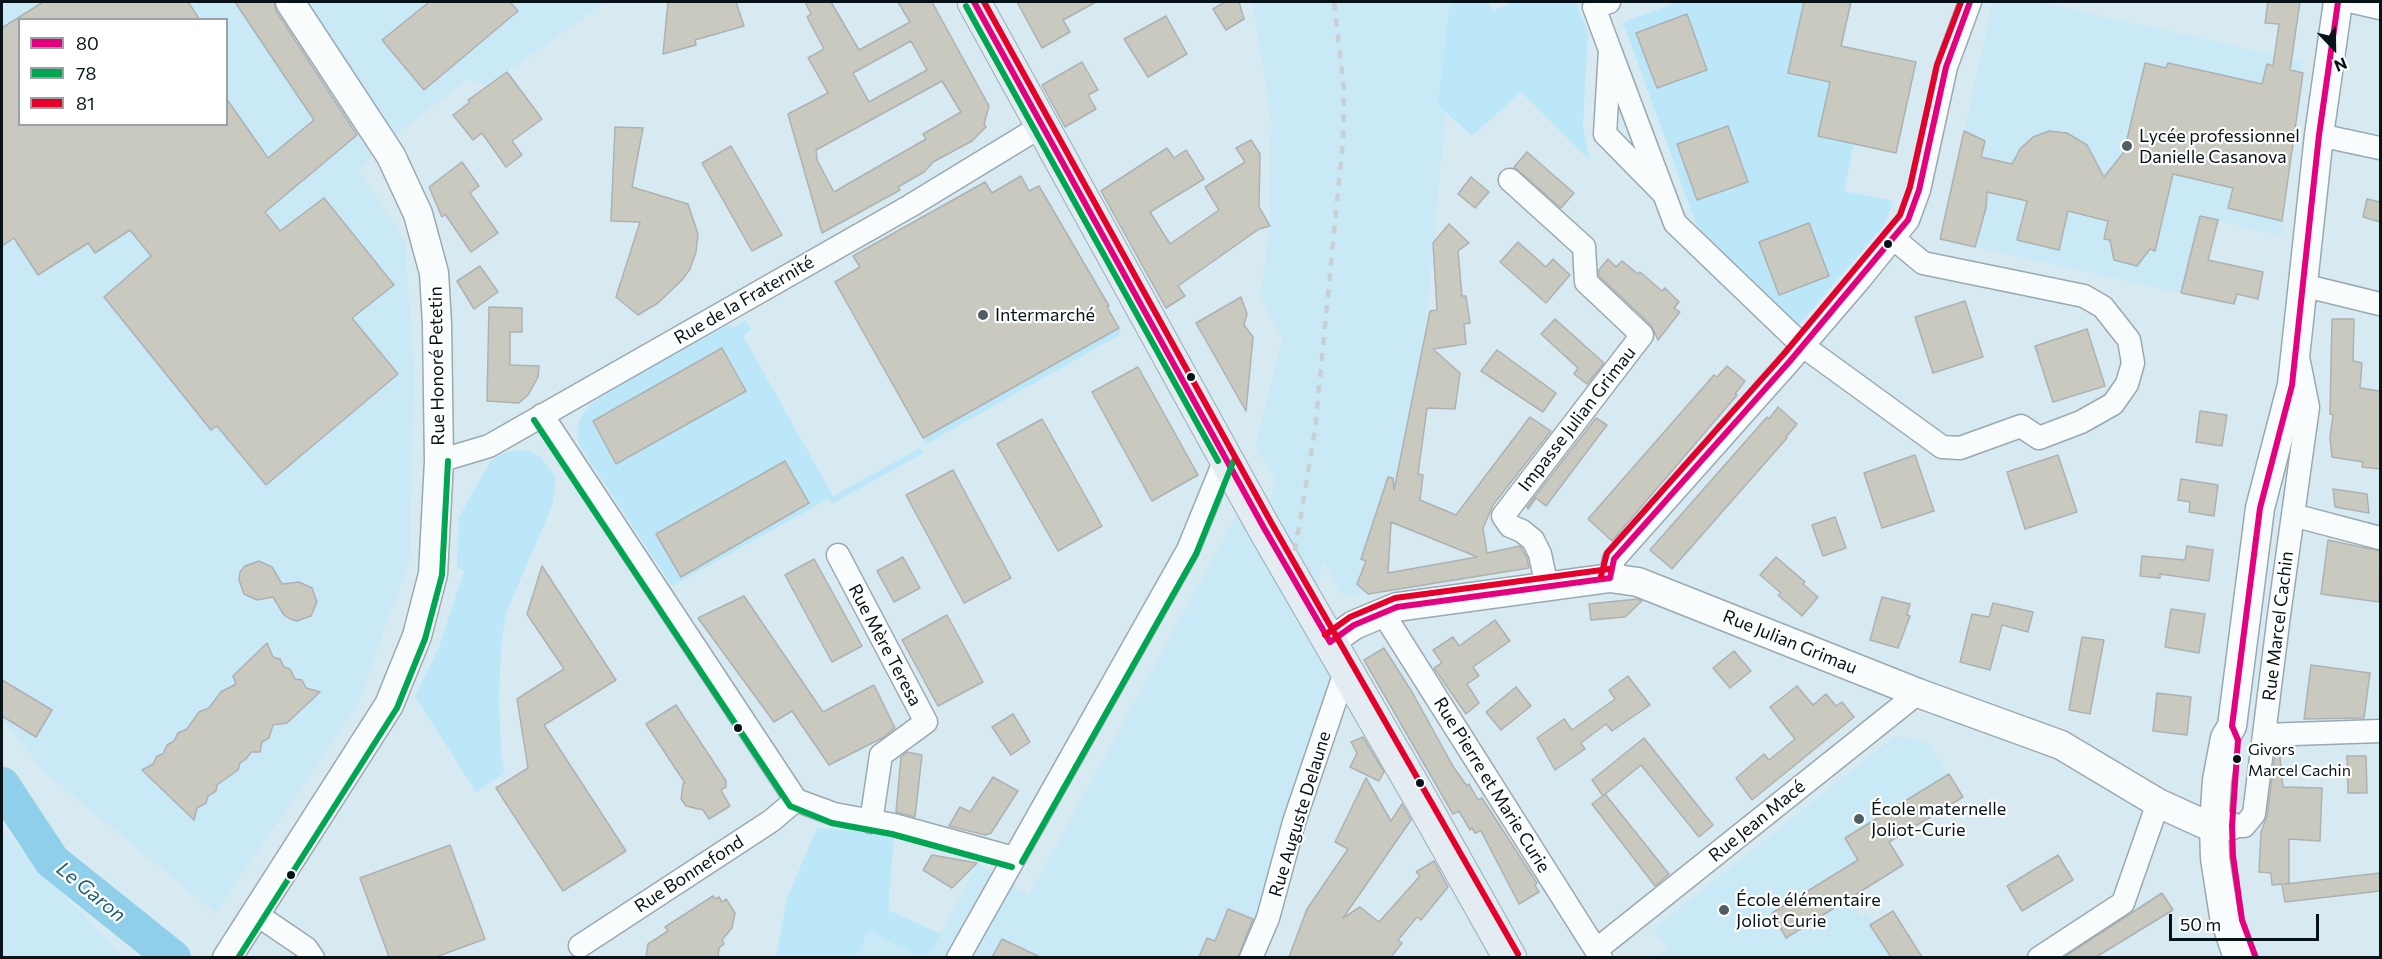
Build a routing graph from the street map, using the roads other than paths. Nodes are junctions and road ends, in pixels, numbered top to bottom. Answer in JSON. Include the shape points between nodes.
{"nodes":[{"id":1,"x":290,"y":2,"type":"edge"},
{"id":2,"x":974,"y":2,"type":"edge"},
{"id":3,"x":1609,"y":2,"type":"edge"},
{"id":4,"x":1970,"y":2,"type":"edge"},
{"id":5,"x":2338,"y":2,"type":"edge"},
{"id":6,"x":2354,"y":2,"type":"edge"},
{"id":7,"x":2380,"y":8,"type":"edge"},
{"id":8,"x":1610,"y":50,"type":"junction"},
{"id":9,"x":1043,"y":125,"type":"junction"},
{"id":10,"x":2319,"y":135,"type":"junction"},
{"id":11,"x":2380,"y":148,"type":"edge"},
{"id":12,"x":1510,"y":180,"type":"dead end"},
{"id":13,"x":1662,"y":192,"type":"junction"},
{"id":14,"x":1893,"y":238,"type":"junction"},
{"id":15,"x":2302,"y":285,"type":"junction"},
{"id":16,"x":2380,"y":304,"type":"edge"},
{"id":17,"x":1803,"y":346,"type":"junction"},
{"id":18,"x":2297,"y":349,"type":"junction"},
{"id":19,"x":542,"y":415,"type":"junction"},
{"id":20,"x":1226,"y":457,"type":"junction"},
{"id":21,"x":439,"y":461,"type":"junction"},
{"id":22,"x":2293,"y":517,"type":"junction"},
{"id":23,"x":2380,"y":538,"type":"edge"},
{"id":24,"x":838,"y":555,"type":"dead end"},
{"id":25,"x":1610,"y":578,"type":"junction"},
{"id":26,"x":1547,"y":587,"type":"junction"},
{"id":27,"x":1383,"y":613,"type":"junction"},
{"id":28,"x":1338,"y":655,"type":"junction"},
{"id":29,"x":1918,"y":693,"type":"junction"},
{"id":30,"x":2380,"y":731,"type":"edge"},
{"id":31,"x":2264,"y":735,"type":"junction"},
{"id":32,"x":796,"y":800,"type":"junction"},
{"id":33,"x":2158,"y":804,"type":"junction"},
{"id":34,"x":871,"y":822,"type":"junction"},
{"id":35,"x":2223,"y":825,"type":"junction"},
{"id":36,"x":1014,"y":858,"type":"junction"},
{"id":37,"x":242,"y":935,"type":"edge"},
{"id":38,"x":580,"y":946,"type":"dead end"},
{"id":39,"x":1599,"y":953,"type":"edge"},
{"id":40,"x":314,"y":957,"type":"edge"},
{"id":41,"x":958,"y":957,"type":"edge"},
{"id":42,"x":1251,"y":957,"type":"edge"},
{"id":43,"x":1510,"y":957,"type":"edge"},
{"id":44,"x":2038,"y":957,"type":"edge"},
{"id":45,"x":2238,"y":957,"type":"edge"},
{"id":46,"x":2256,"y":957,"type":"edge"}],
"edges":[{"from":1,"to":21,"type":"street","name":"Rue Honoré Petetin","via":[[391,156],[418,214],[434,273]]},
{"from":2,"to":9,"type":"main road"},
{"from":3,"to":8,"type":"street","via":[[1594,7]]},
{"from":4,"to":14,"type":"street","via":[[1946,67],[1919,190],[1908,220]]},
{"from":5,"to":10,"type":"street","name":"Rue Marcel Cachin"},
{"from":6,"to":7,"type":"street"},
{"from":8,"to":13,"type":"street"},
{"from":8,"to":13,"type":"street","via":[[1605,134]]},
{"from":9,"to":19,"type":"street","name":"Rue de la Fraternité","via":[[910,206]]},
{"from":9,"to":20,"type":"main road"},
{"from":10,"to":11,"type":"street"},
{"from":10,"to":15,"type":"street","name":"Rue Marcel Cachin"},
{"from":12,"to":26,"type":"street","name":"Impasse Julian Grimau","via":[[1584,247],[1586,282],[1642,335],[1503,516],[1510,526],[1533,540]]},
{"from":13,"to":17,"type":"street","via":[[1675,223]]},
{"from":14,"to":17,"type":"street"},
{"from":14,"to":17,"type":"street","via":[[1923,263],[2084,296],[2103,307],[2129,340],[2133,363],[2127,384],[2113,404],[2039,438],[2021,426],[1960,448],[1942,447]]},
{"from":15,"to":16,"type":"street"},
{"from":15,"to":18,"type":"street","name":"Rue Marcel Cachin"},
{"from":17,"to":25,"type":"street","via":[[1614,560]]},
{"from":18,"to":22,"type":"street","name":"Rue Marcel Cachin","via":[[2308,407]]},
{"from":18,"to":35,"type":"street","name":"Rue Marcel Cachin","via":[[2292,385],[2260,508],[2232,726],[2238,747]]},
{"from":19,"to":21,"type":"street","name":"Rue de la Fraternité","via":[[489,446]]},
{"from":19,"to":32,"type":"street"},
{"from":20,"to":28,"type":"main road"},
{"from":20,"to":36,"type":"street","via":[[1188,550]]},
{"from":21,"to":37,"type":"street","name":"Rue Honoré Petetin","via":[[434,574],[417,636],[389,705]]},
{"from":22,"to":23,"type":"street"},
{"from":22,"to":31,"type":"street","name":"Rue Marcel Cachin"},
{"from":24,"to":34,"type":"street","name":"Rue Mère Teresa","via":[[926,722],[881,755]]},
{"from":25,"to":26,"type":"street","name":"Rue Julian Grimau"},
{"from":25,"to":29,"type":"street","name":"Rue Julian Grimau","via":[[1638,582]]},
{"from":26,"to":27,"type":"street","name":"Rue Julian Grimau","via":[[1397,607]]},
{"from":27,"to":28,"type":"street","name":"Rue Julian Grimau","via":[[1354,625]]},
{"from":27,"to":39,"type":"street","name":"Rue Pierre et Marie Curie"},
{"from":28,"to":42,"type":"street","name":"Rue Auguste Delaune","via":[[1268,918]]},
{"from":28,"to":43,"type":"main road"},
{"from":29,"to":33,"type":"street","name":"Rue Julian Grimau","via":[[2061,745]]},
{"from":29,"to":39,"type":"street","name":"Rue Jean Macé"},
{"from":30,"to":31,"type":"street"},
{"from":31,"to":35,"type":"street","name":"Rue Marcel Cachin","via":[[2254,814],[2244,826]]},
{"from":32,"to":34,"type":"street"},
{"from":32,"to":38,"type":"street","name":"Rue Bonnefond","via":[[771,821]]},
{"from":33,"to":35,"type":"street","name":"Rue Julian Grimau","via":[[2204,824]]},
{"from":33,"to":44,"type":"street","via":[[2123,903]]},
{"from":34,"to":36,"type":"street"},
{"from":35,"to":45,"type":"street","via":[[2215,858],[2224,916]]},
{"from":35,"to":46,"type":"street","via":[[2233,856],[2242,920]]},
{"from":36,"to":41,"type":"street"},
{"from":37,"to":40,"type":"street","via":[[306,948]]}]}
